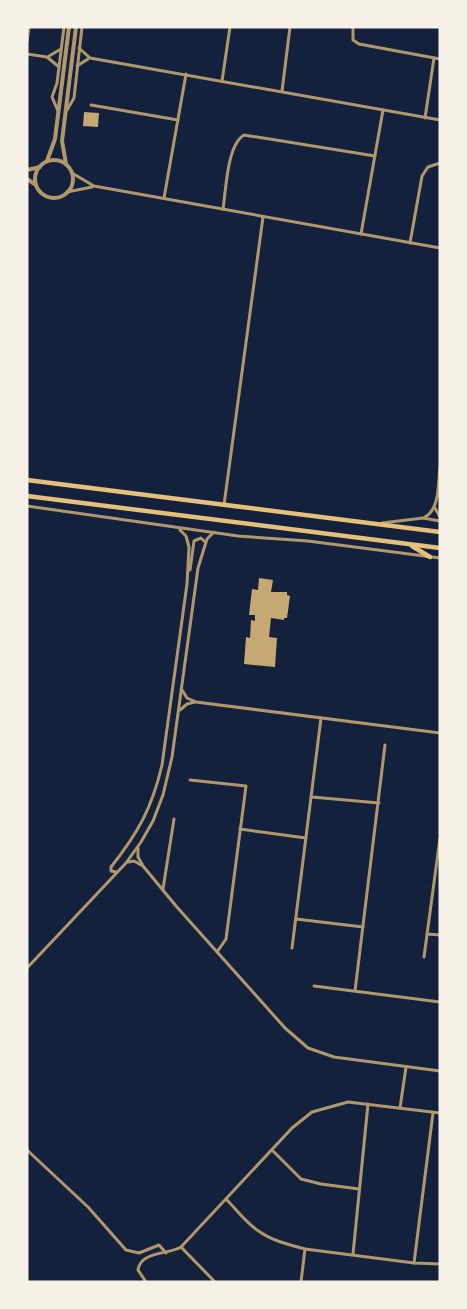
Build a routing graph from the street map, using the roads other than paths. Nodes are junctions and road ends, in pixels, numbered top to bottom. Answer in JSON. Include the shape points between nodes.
{"nodes":[{"id":1,"x":29,"y":27,"type":"edge"},
{"id":2,"x":64,"y":27,"type":"edge"},
{"id":3,"x":69,"y":27,"type":"edge"},
{"id":4,"x":76,"y":27,"type":"edge"},
{"id":5,"x":82,"y":27,"type":"edge"},
{"id":6,"x":230,"y":27,"type":"edge"},
{"id":7,"x":290,"y":27,"type":"edge"},
{"id":8,"x":353,"y":27,"type":"edge"},
{"id":9,"x":27,"y":42,"type":"edge"},
{"id":10,"x":62,"y":48,"type":"junction"},
{"id":11,"x":79,"y":48,"type":"junction"},
{"id":12,"x":27,"y":54,"type":"edge"},
{"id":13,"x":47,"y":57,"type":"junction"},
{"id":14,"x":90,"y":58,"type":"junction"},
{"id":15,"x":434,"y":58,"type":"junction"},
{"id":16,"x":440,"y":59,"type":"edge"},
{"id":17,"x":77,"y":66,"type":"junction"},
{"id":18,"x":59,"y":67,"type":"junction"},
{"id":19,"x":186,"y":74,"type":"junction"},
{"id":20,"x":222,"y":81,"type":"junction"},
{"id":21,"x":282,"y":92,"type":"junction"},
{"id":22,"x":91,"y":105,"type":"dead end"},
{"id":23,"x":383,"y":110,"type":"junction"},
{"id":24,"x":58,"y":111,"type":"junction"},
{"id":25,"x":66,"y":111,"type":"junction"},
{"id":26,"x":425,"y":118,"type":"junction"},
{"id":27,"x":178,"y":120,"type":"junction"},
{"id":28,"x":440,"y":120,"type":"edge"},
{"id":29,"x":375,"y":156,"type":"junction"},
{"id":30,"x":47,"y":161,"type":"junction"},
{"id":31,"x":440,"y":163,"type":"edge"},
{"id":32,"x":66,"y":164,"type":"junction"},
{"id":33,"x":40,"y":166,"type":"junction"},
{"id":34,"x":27,"y":170,"type":"edge"},
{"id":35,"x":72,"y":173,"type":"junction"},
{"id":36,"x":27,"y":178,"type":"edge"},
{"id":37,"x":36,"y":185,"type":"junction"},
{"id":38,"x":94,"y":186,"type":"junction"},
{"id":39,"x":67,"y":192,"type":"junction"},
{"id":40,"x":164,"y":198,"type":"junction"},
{"id":41,"x":223,"y":209,"type":"junction"},
{"id":42,"x":263,"y":217,"type":"junction"},
{"id":43,"x":361,"y":234,"type":"junction"},
{"id":44,"x":410,"y":243,"type":"junction"},
{"id":45,"x":440,"y":248,"type":"edge"},
{"id":46,"x":440,"y":467,"type":"edge"},
{"id":47,"x":27,"y":480,"type":"edge"},
{"id":48,"x":27,"y":496,"type":"edge"},
{"id":49,"x":224,"y":505,"type":"junction"},
{"id":50,"x":27,"y":506,"type":"edge"},
{"id":51,"x":435,"y":507,"type":"junction"},
{"id":52,"x":423,"y":518,"type":"junction"},
{"id":53,"x":440,"y":519,"type":"edge"},
{"id":54,"x":374,"y":524,"type":"junction"},
{"id":55,"x":177,"y":528,"type":"junction"},
{"id":56,"x":214,"y":532,"type":"junction"},
{"id":57,"x":440,"y":532,"type":"edge"},
{"id":58,"x":205,"y":542,"type":"junction"},
{"id":59,"x":410,"y":544,"type":"junction"},
{"id":60,"x":440,"y":548,"type":"edge"},
{"id":61,"x":430,"y":557,"type":"junction"},
{"id":62,"x":440,"y":558,"type":"edge"},
{"id":63,"x":188,"y":573,"type":"junction"},
{"id":64,"x":182,"y":690,"type":"junction"},
{"id":65,"x":196,"y":702,"type":"junction"},
{"id":66,"x":179,"y":711,"type":"junction"},
{"id":67,"x":321,"y":718,"type":"junction"},
{"id":68,"x":440,"y":733,"type":"edge"},
{"id":69,"x":385,"y":745,"type":"dead end"},
{"id":70,"x":190,"y":780,"type":"dead end"},
{"id":71,"x":312,"y":797,"type":"junction"},
{"id":72,"x":379,"y":803,"type":"junction"},
{"id":73,"x":174,"y":819,"type":"dead end"},
{"id":74,"x":240,"y":829,"type":"junction"},
{"id":75,"x":306,"y":838,"type":"junction"},
{"id":76,"x":440,"y":838,"type":"edge"},
{"id":77,"x":138,"y":847,"type":"junction"},
{"id":78,"x":126,"y":863,"type":"junction"},
{"id":79,"x":143,"y":866,"type":"junction"},
{"id":80,"x":118,"y":872,"type":"junction"},
{"id":81,"x":163,"y":890,"type":"junction"},
{"id":82,"x":296,"y":919,"type":"junction"},
{"id":83,"x":363,"y":927,"type":"junction"},
{"id":84,"x":427,"y":934,"type":"junction"},
{"id":85,"x":440,"y":935,"type":"edge"},
{"id":86,"x":292,"y":948,"type":"dead end"},
{"id":87,"x":217,"y":952,"type":"junction"},
{"id":88,"x":424,"y":957,"type":"dead end"},
{"id":89,"x":27,"y":968,"type":"edge"},
{"id":90,"x":314,"y":986,"type":"dead end"},
{"id":91,"x":355,"y":991,"type":"junction"},
{"id":92,"x":440,"y":1002,"type":"edge"},
{"id":93,"x":406,"y":1066,"type":"junction"},
{"id":94,"x":440,"y":1071,"type":"edge"},
{"id":95,"x":368,"y":1104,"type":"junction"},
{"id":96,"x":400,"y":1108,"type":"junction"},
{"id":97,"x":433,"y":1113,"type":"junction"},
{"id":98,"x":440,"y":1113,"type":"edge"},
{"id":99,"x":27,"y":1150,"type":"edge"},
{"id":100,"x":272,"y":1150,"type":"junction"},
{"id":101,"x":359,"y":1189,"type":"junction"},
{"id":102,"x":226,"y":1199,"type":"junction"},
{"id":103,"x":181,"y":1247,"type":"junction"},
{"id":104,"x":305,"y":1249,"type":"junction"},
{"id":105,"x":166,"y":1254,"type":"junction"},
{"id":106,"x":353,"y":1254,"type":"junction"},
{"id":107,"x":414,"y":1263,"type":"junction"},
{"id":108,"x":440,"y":1264,"type":"edge"},
{"id":109,"x":146,"y":1282,"type":"edge"},
{"id":110,"x":214,"y":1282,"type":"edge"},
{"id":111,"x":301,"y":1282,"type":"edge"}],
"edges":[{"from":1,"to":9,"type":"street"},
{"from":2,"to":10,"type":"street"},
{"from":3,"to":24,"type":"street"},
{"from":4,"to":25,"type":"street"},
{"from":5,"to":11,"type":"street"},
{"from":6,"to":20,"type":"street"},
{"from":7,"to":21,"type":"street"},
{"from":8,"to":15,"type":"street","via":[[353,40],[359,45]]},
{"from":10,"to":13,"type":"street"},
{"from":10,"to":18,"type":"street"},
{"from":11,"to":14,"type":"street"},
{"from":11,"to":17,"type":"street"},
{"from":12,"to":13,"type":"street"},
{"from":13,"to":18,"type":"street"},
{"from":14,"to":17,"type":"street"},
{"from":14,"to":19,"type":"street"},
{"from":15,"to":16,"type":"street"},
{"from":15,"to":26,"type":"street"},
{"from":17,"to":25,"type":"street","via":[[74,98]]},
{"from":18,"to":24,"type":"street","via":[[52,97]]},
{"from":19,"to":20,"type":"street"},
{"from":19,"to":27,"type":"street"},
{"from":20,"to":21,"type":"street"},
{"from":21,"to":23,"type":"street"},
{"from":22,"to":27,"type":"street"},
{"from":23,"to":26,"type":"street"},
{"from":23,"to":29,"type":"street"},
{"from":24,"to":30,"type":"street","via":[[56,139]]},
{"from":25,"to":32,"type":"street","via":[[62,141]]},
{"from":26,"to":28,"type":"street"},
{"from":27,"to":40,"type":"street"},
{"from":29,"to":41,"type":"street","via":[[244,135],[233,147]]},
{"from":29,"to":43,"type":"street"},
{"from":30,"to":32,"type":"street"},
{"from":30,"to":33,"type":"street"},
{"from":31,"to":44,"type":"street","via":[[428,167],[422,176]]},
{"from":32,"to":35,"type":"street"},
{"from":33,"to":34,"type":"street"},
{"from":33,"to":37,"type":"street"},
{"from":35,"to":38,"type":"street"},
{"from":35,"to":39,"type":"street"},
{"from":36,"to":37,"type":"street"},
{"from":37,"to":39,"type":"street","via":[[50,197]]},
{"from":38,"to":39,"type":"street"},
{"from":38,"to":40,"type":"street"},
{"from":40,"to":41,"type":"street"},
{"from":41,"to":42,"type":"street"},
{"from":42,"to":43,"type":"street"},
{"from":42,"to":49,"type":"street"},
{"from":43,"to":44,"type":"street"},
{"from":44,"to":45,"type":"street"},
{"from":46,"to":51,"type":"street"},
{"from":47,"to":49,"type":"main road"},
{"from":48,"to":59,"type":"main road"},
{"from":49,"to":54,"type":"main road"},
{"from":50,"to":55,"type":"street"},
{"from":51,"to":52,"type":"street"},
{"from":51,"to":53,"type":"street"},
{"from":52,"to":53,"type":"street"},
{"from":52,"to":54,"type":"street"},
{"from":54,"to":57,"type":"main road"},
{"from":55,"to":56,"type":"street"},
{"from":55,"to":63,"type":"street","via":[[188,542]]},
{"from":56,"to":58,"type":"street"},
{"from":56,"to":61,"type":"street"},
{"from":58,"to":63,"type":"street","via":[[201,538],[195,541]]},
{"from":58,"to":64,"type":"street","via":[[196,577]]},
{"from":59,"to":60,"type":"main road"},
{"from":59,"to":61,"type":"main road"},
{"from":61,"to":62,"type":"street"},
{"from":63,"to":80,"type":"street","via":[[159,776],[138,830],[111,867],[111,871]]},
{"from":64,"to":65,"type":"street"},
{"from":64,"to":66,"type":"street"},
{"from":65,"to":66,"type":"street"},
{"from":65,"to":67,"type":"street"},
{"from":66,"to":77,"type":"street","via":[[163,795]]},
{"from":67,"to":68,"type":"street"},
{"from":67,"to":71,"type":"street"},
{"from":69,"to":72,"type":"street"},
{"from":70,"to":74,"type":"street","via":[[246,786]]},
{"from":71,"to":72,"type":"street"},
{"from":71,"to":75,"type":"street"},
{"from":72,"to":83,"type":"street"},
{"from":73,"to":81,"type":"street"},
{"from":74,"to":75,"type":"street"},
{"from":74,"to":87,"type":"street","via":[[226,939]]},
{"from":75,"to":82,"type":"street"},
{"from":76,"to":84,"type":"street"},
{"from":77,"to":78,"type":"street"},
{"from":77,"to":79,"type":"street"},
{"from":78,"to":79,"type":"street","via":[[134,861]]},
{"from":78,"to":80,"type":"street"},
{"from":79,"to":81,"type":"street"},
{"from":80,"to":89,"type":"street"},
{"from":81,"to":87,"type":"street"},
{"from":82,"to":83,"type":"street"},
{"from":82,"to":86,"type":"street"},
{"from":83,"to":91,"type":"street"},
{"from":84,"to":85,"type":"street"},
{"from":84,"to":88,"type":"street"},
{"from":87,"to":93,"type":"street","via":[[308,1048],[334,1057]]},
{"from":90,"to":91,"type":"street"},
{"from":91,"to":92,"type":"street"},
{"from":93,"to":94,"type":"street"},
{"from":93,"to":96,"type":"street"},
{"from":95,"to":96,"type":"street"},
{"from":95,"to":100,"type":"street","via":[[348,1102],[312,1112]]},
{"from":95,"to":101,"type":"street"},
{"from":96,"to":97,"type":"street"},
{"from":97,"to":98,"type":"street"},
{"from":97,"to":107,"type":"street"},
{"from":99,"to":105,"type":"street","via":[[88,1207],[126,1250],[139,1253],[159,1245]]},
{"from":100,"to":101,"type":"street","via":[[301,1179]]},
{"from":100,"to":102,"type":"street"},
{"from":101,"to":106,"type":"street"},
{"from":102,"to":103,"type":"street"},
{"from":102,"to":104,"type":"street","via":[[262,1234]]},
{"from":103,"to":105,"type":"street"},
{"from":103,"to":110,"type":"street"},
{"from":104,"to":106,"type":"street"},
{"from":104,"to":111,"type":"street"},
{"from":105,"to":109,"type":"street","via":[[148,1256],[139,1264]]},
{"from":106,"to":107,"type":"street"},
{"from":107,"to":108,"type":"street"}]}
